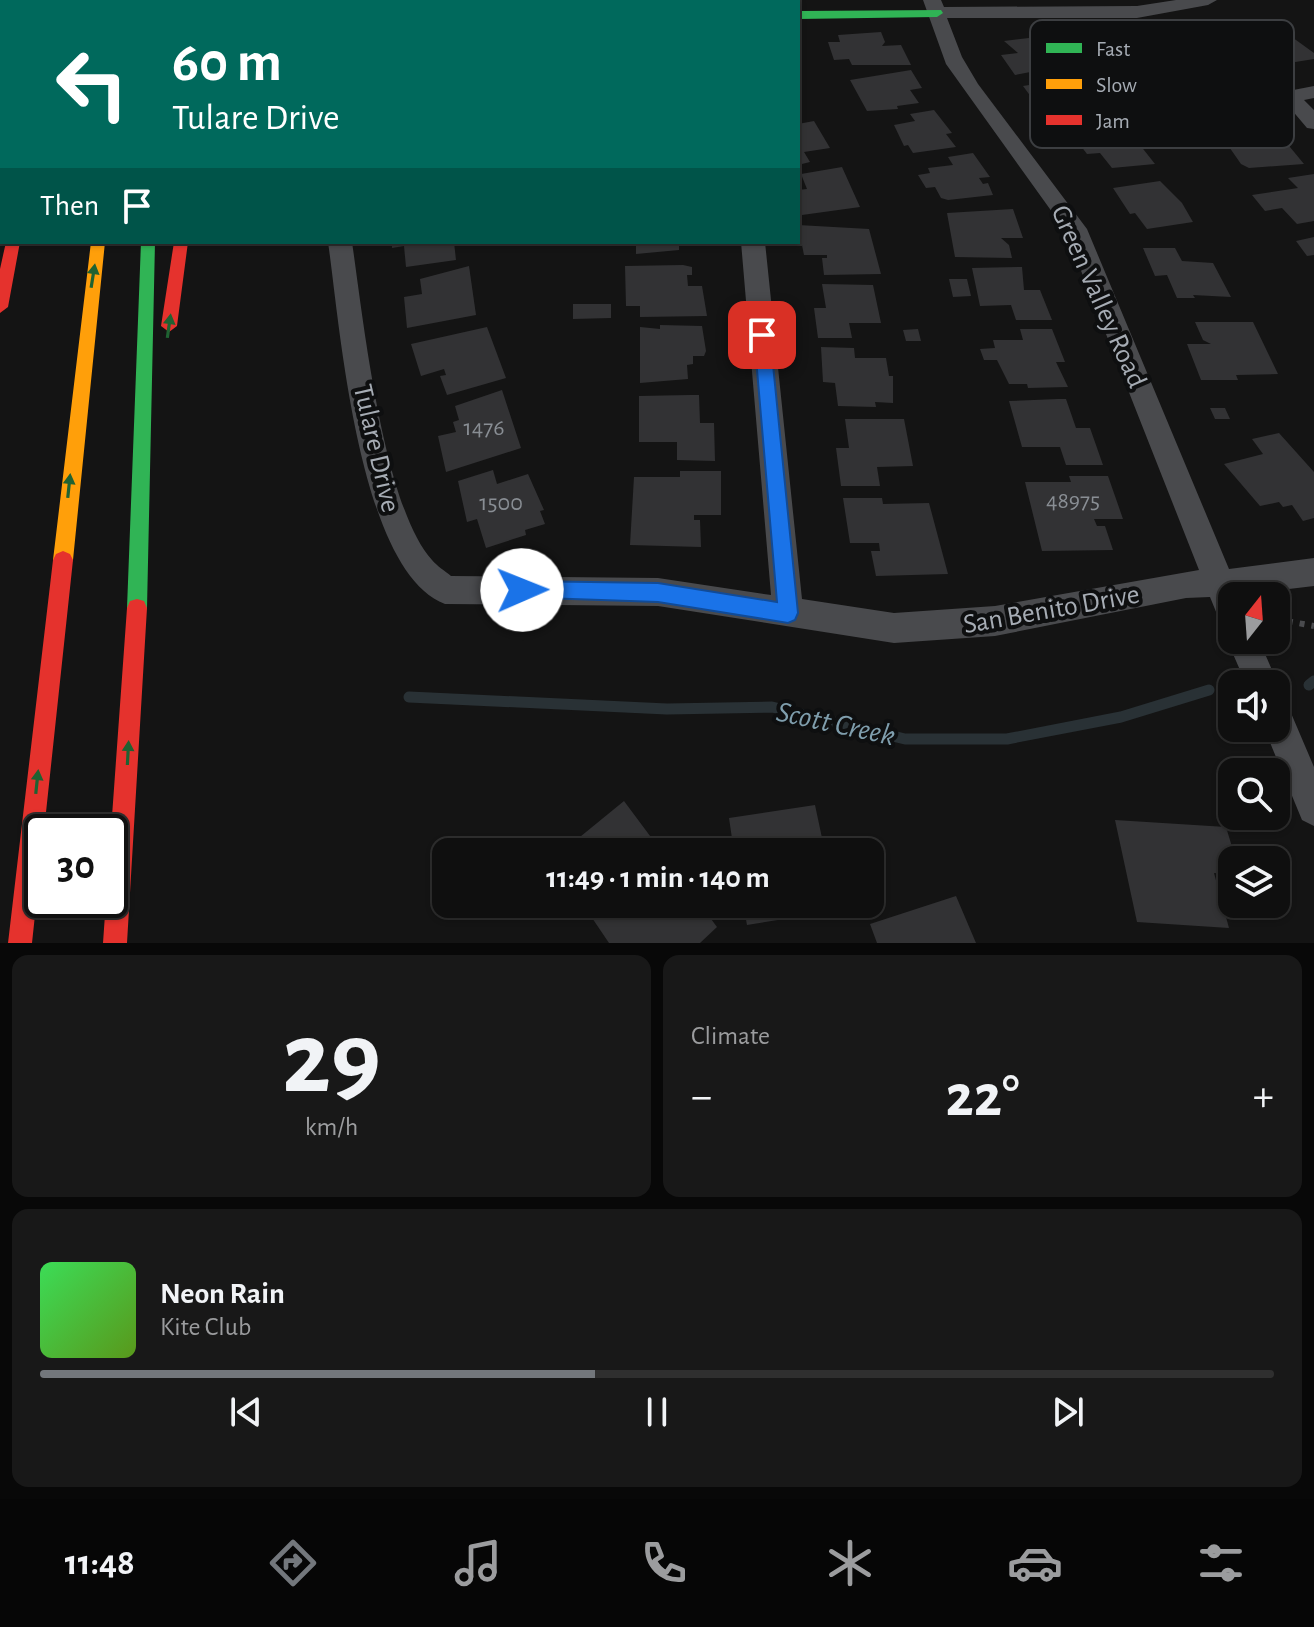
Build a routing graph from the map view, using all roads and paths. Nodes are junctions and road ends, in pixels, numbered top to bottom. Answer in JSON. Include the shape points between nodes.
{"nodes":[{"id":1,"x":1208,"y":0,"type":"edge"},
{"id":2,"x":934,"y":7,"type":"edge"},
{"id":3,"x":800,"y":15,"type":"edge"},
{"id":4,"x":1314,"y":92,"type":"edge"},
{"id":5,"x":1294,"y":95,"type":"edge"},
{"id":6,"x":1294,"y":100,"type":"edge"},
{"id":7,"x":1314,"y":123,"type":"edge"},
{"id":8,"x":13,"y":244,"type":"edge"},
{"id":9,"x":98,"y":244,"type":"edge"},
{"id":10,"x":148,"y":244,"type":"edge"},
{"id":11,"x":181,"y":244,"type":"edge"},
{"id":12,"x":340,"y":244,"type":"edge"},
{"id":13,"x":753,"y":244,"type":"edge"},
{"id":14,"x":0,"y":307,"type":"edge"},
{"id":15,"x":139,"y":570,"type":"junction"},
{"id":16,"x":1314,"y":572,"type":"edge"},
{"id":17,"x":1219,"y":582,"type":"edge"},
{"id":18,"x":1250,"y":582,"type":"edge"},
{"id":19,"x":1218,"y":583,"type":"edge"},
{"id":20,"x":788,"y":613,"type":"junction"},
{"id":21,"x":1290,"y":622,"type":"edge"},
{"id":22,"x":1314,"y":626,"type":"edge"},
{"id":23,"x":1286,"y":742,"type":"edge"},
{"id":24,"x":1314,"y":808,"type":"edge"},
{"id":25,"x":20,"y":943,"type":"edge"},
{"id":26,"x":115,"y":943,"type":"edge"}],
"edges":[{"from":1,"to":2,"type":"street","via":[[1137,12]]},
{"from":2,"to":3,"type":"main road"},
{"from":2,"to":17,"type":"street","name":"Green Valley Road","via":[[954,60],[973,91],[1050,186],[1076,229]]},
{"from":4,"to":5,"type":"street"},
{"from":6,"to":7,"type":"street"},
{"from":8,"to":14,"type":"main road"},
{"from":25,"to":9,"type":"main road","one_way":true},
{"from":10,"to":15,"type":"main road"},
{"from":15,"to":11,"type":"main road","one_way":true},
{"from":12,"to":20,"type":"street","name":"Tulare Drive","via":[[373,449],[395,522],[432,585],[445,590],[658,592]]},
{"from":13,"to":20,"type":"street"},
{"from":26,"to":15,"type":"main road","one_way":true},
{"from":16,"to":18,"type":"street","name":"San Benito Drive"},
{"from":19,"to":20,"type":"street","name":"San Benito Drive","via":[[1186,584],[950,626],[894,628]]},
{"from":21,"to":22,"type":"path"},
{"from":23,"to":24,"type":"street"}]}
